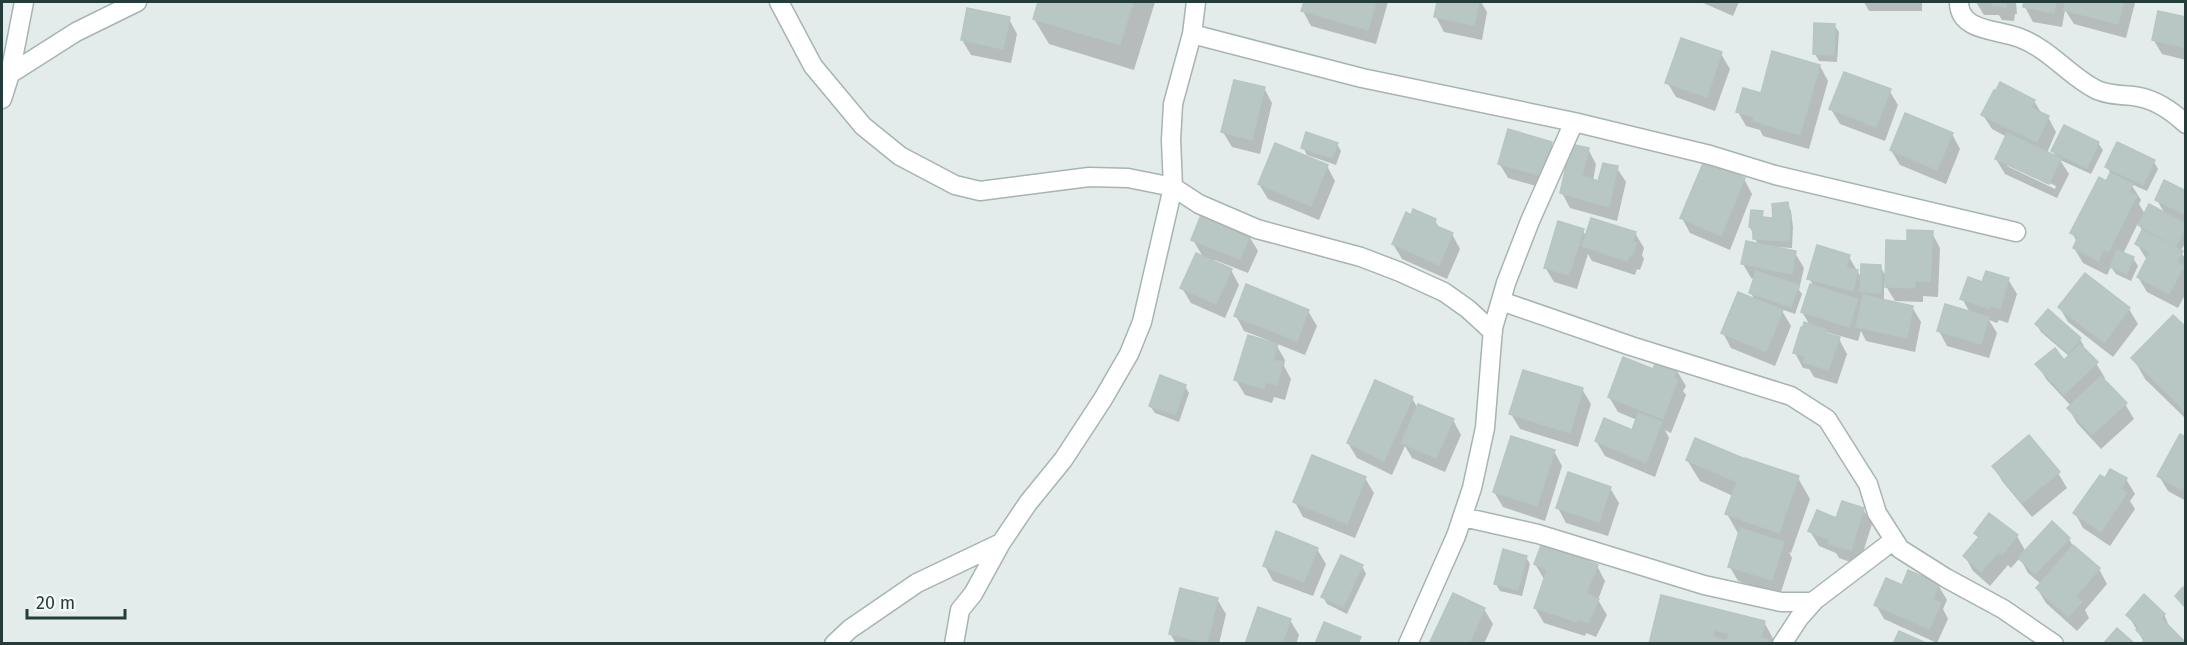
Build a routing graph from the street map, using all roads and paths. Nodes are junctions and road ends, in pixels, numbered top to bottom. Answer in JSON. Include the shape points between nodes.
{"nodes":[{"id":1,"x":24,"y":2,"type":"edge"},
{"id":2,"x":137,"y":2,"type":"edge"},
{"id":3,"x":778,"y":2,"type":"edge"},
{"id":4,"x":1196,"y":2,"type":"edge"},
{"id":5,"x":1959,"y":2,"type":"edge"},
{"id":6,"x":1192,"y":34,"type":"junction"},
{"id":7,"x":10,"y":74,"type":"junction"},
{"id":8,"x":2,"y":99,"type":"edge"},
{"id":9,"x":1574,"y":122,"type":"junction"},
{"id":10,"x":2186,"y":124,"type":"edge"},
{"id":11,"x":1173,"y":187,"type":"junction"},
{"id":12,"x":2016,"y":231,"type":"dead end"},
{"id":13,"x":1501,"y":301,"type":"junction"},
{"id":14,"x":1493,"y":332,"type":"junction"},
{"id":15,"x":1463,"y":517,"type":"junction"},
{"id":16,"x":1894,"y":540,"type":"junction"},
{"id":17,"x":1001,"y":543,"type":"junction"},
{"id":18,"x":1813,"y":602,"type":"junction"},
{"id":19,"x":834,"y":644,"type":"edge"},
{"id":20,"x":954,"y":644,"type":"edge"},
{"id":21,"x":1408,"y":644,"type":"edge"},
{"id":22,"x":1782,"y":644,"type":"edge"},
{"id":23,"x":2054,"y":644,"type":"edge"}],
"edges":[{"from":1,"to":7,"type":"street"},
{"from":2,"to":7,"type":"street","via":[[76,32]]},
{"from":3,"to":11,"type":"street","via":[[813,66],[862,126],[900,156],[955,185],[980,191],[1089,177],[1128,178]]},
{"from":4,"to":6,"type":"street"},
{"from":5,"to":10,"type":"street","via":[[1963,18],[1972,25],[2020,38],[2048,53],[2094,89],[2151,100]]},
{"from":6,"to":9,"type":"street","via":[[1362,78]]},
{"from":6,"to":11,"type":"street","via":[[1173,104]]},
{"from":7,"to":8,"type":"street"},
{"from":9,"to":12,"type":"street","via":[[1775,175]]},
{"from":9,"to":13,"type":"street","via":[[1530,221]]},
{"from":11,"to":14,"type":"street","via":[[1199,204],[1257,229],[1361,256],[1400,272],[1444,292]]},
{"from":11,"to":17,"type":"street","via":[[1142,322],[1128,354],[1063,460]]},
{"from":13,"to":14,"type":"street"},
{"from":13,"to":16,"type":"street","via":[[1791,396],[1827,419],[1868,484],[1877,513]]},
{"from":14,"to":15,"type":"street","via":[[1485,428]]},
{"from":15,"to":18,"type":"street","via":[[1538,534],[1704,585],[1781,602]]},
{"from":15,"to":21,"type":"street"},
{"from":16,"to":18,"type":"street"},
{"from":16,"to":23,"type":"street","via":[[1900,549],[2003,609]]},
{"from":17,"to":19,"type":"street","via":[[917,583]]},
{"from":17,"to":20,"type":"street","via":[[960,610]]},
{"from":18,"to":22,"type":"street"}]}
